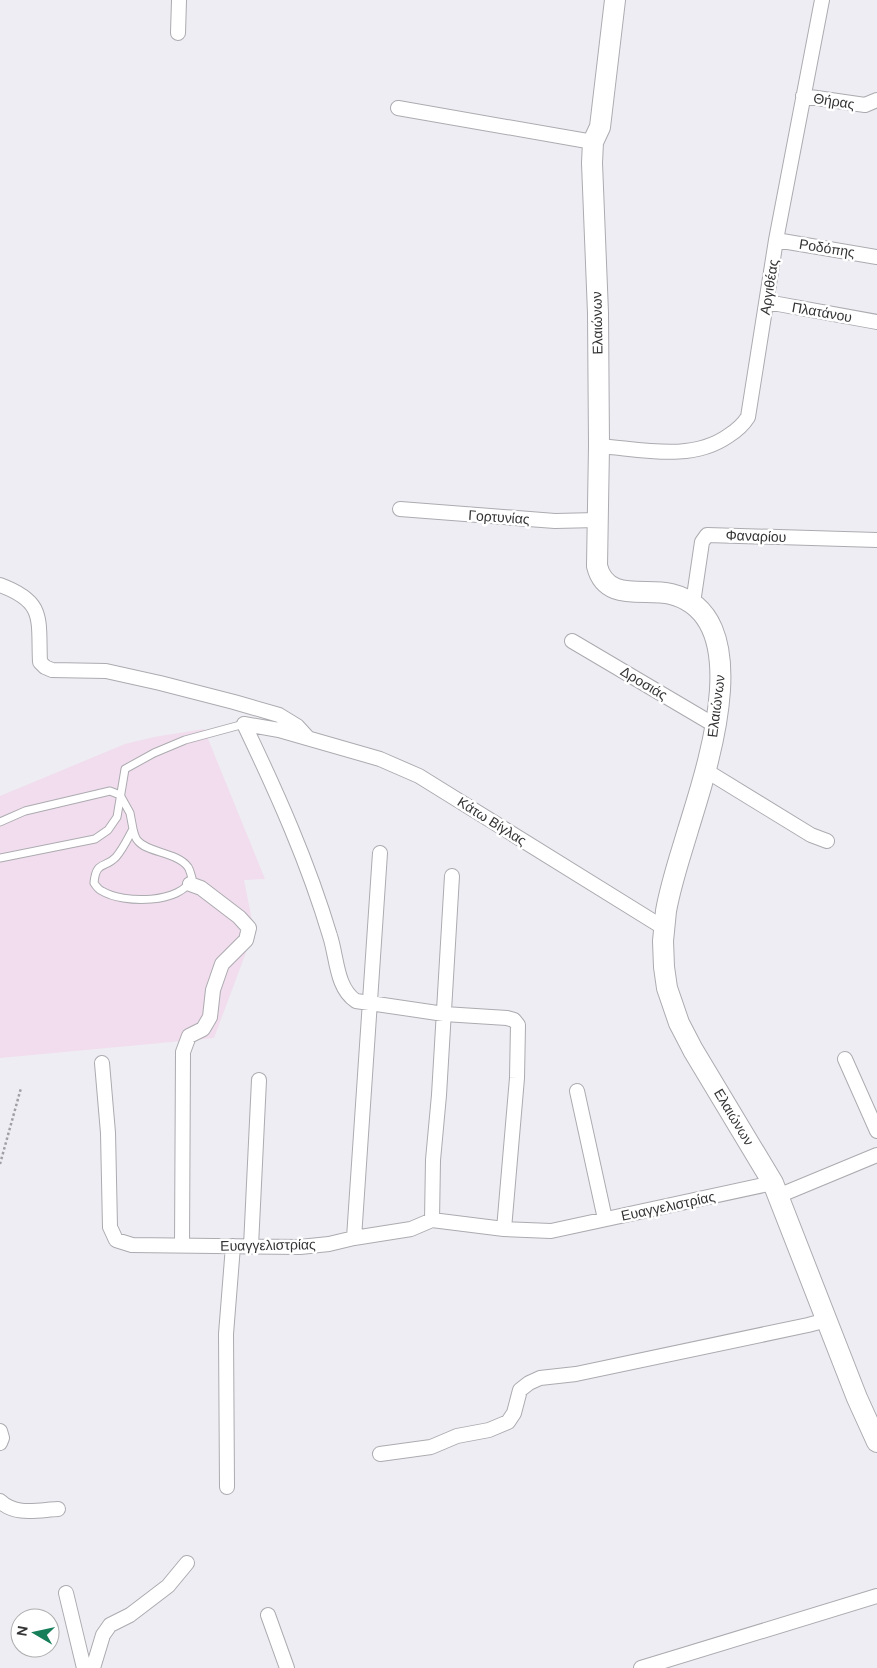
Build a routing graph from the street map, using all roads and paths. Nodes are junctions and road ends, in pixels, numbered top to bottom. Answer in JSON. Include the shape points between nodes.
{"nodes":[{"id":1,"x":179,"y":0,"type":"edge"},
{"id":2,"x":615,"y":0,"type":"edge"},
{"id":3,"x":822,"y":0,"type":"edge"},
{"id":4,"x":178,"y":33,"type":"dead end"},
{"id":5,"x":803,"y":96,"type":"junction"},
{"id":6,"x":873,"y":105,"type":"edge"},
{"id":7,"x":398,"y":108,"type":"dead end"},
{"id":8,"x":593,"y":142,"type":"junction"},
{"id":9,"x":776,"y":240,"type":"junction"},
{"id":10,"x":877,"y":257,"type":"edge"},
{"id":11,"x":767,"y":302,"type":"junction"},
{"id":12,"x":877,"y":322,"type":"edge"},
{"id":13,"x":599,"y":446,"type":"junction"},
{"id":14,"x":400,"y":509,"type":"dead end"},
{"id":15,"x":597,"y":520,"type":"junction"},
{"id":16,"x":877,"y":540,"type":"edge"},
{"id":17,"x":0,"y":585,"type":"edge"},
{"id":18,"x":693,"y":604,"type":"junction"},
{"id":19,"x":572,"y":641,"type":"dead end"},
{"id":20,"x":244,"y":724,"type":"junction"},
{"id":21,"x":716,"y":726,"type":"junction"},
{"id":22,"x":309,"y":739,"type":"junction"},
{"id":23,"x":705,"y":770,"type":"junction"},
{"id":24,"x":120,"y":795,"type":"junction"},
{"id":25,"x":0,"y":822,"type":"edge"},
{"id":26,"x":133,"y":829,"type":"junction"},
{"id":27,"x":826,"y":841,"type":"dead end"},
{"id":28,"x":380,"y":853,"type":"dead end"},
{"id":29,"x":0,"y":858,"type":"edge"},
{"id":30,"x":452,"y":876,"type":"dead end"},
{"id":31,"x":190,"y":884,"type":"junction"},
{"id":32,"x":664,"y":928,"type":"junction"},
{"id":33,"x":371,"y":1003,"type":"junction"},
{"id":34,"x":444,"y":1014,"type":"junction"},
{"id":35,"x":845,"y":1059,"type":"dead end"},
{"id":36,"x":102,"y":1063,"type":"dead end"},
{"id":37,"x":259,"y":1080,"type":"dead end"},
{"id":38,"x":21,"y":1088,"type":"dead end"},
{"id":39,"x":577,"y":1091,"type":"dead end"},
{"id":40,"x":877,"y":1131,"type":"edge"},
{"id":41,"x":877,"y":1155,"type":"edge"},
{"id":42,"x":0,"y":1164,"type":"edge"},
{"id":43,"x":776,"y":1189,"type":"junction"},
{"id":44,"x":605,"y":1219,"type":"junction"},
{"id":45,"x":432,"y":1220,"type":"junction"},
{"id":46,"x":504,"y":1229,"type":"junction"},
{"id":47,"x":354,"y":1238,"type":"junction"},
{"id":48,"x":182,"y":1245,"type":"junction"},
{"id":49,"x":233,"y":1246,"type":"junction"},
{"id":50,"x":251,"y":1246,"type":"junction"},
{"id":51,"x":827,"y":1320,"type":"junction"},
{"id":52,"x":0,"y":1431,"type":"edge"},
{"id":53,"x":877,"y":1442,"type":"edge"},
{"id":54,"x":0,"y":1444,"type":"edge"},
{"id":55,"x":380,"y":1454,"type":"dead end"},
{"id":56,"x":227,"y":1486,"type":"dead end"},
{"id":57,"x":0,"y":1501,"type":"edge"},
{"id":58,"x":58,"y":1509,"type":"dead end"},
{"id":59,"x":187,"y":1563,"type":"dead end"},
{"id":60,"x":66,"y":1593,"type":"dead end"},
{"id":61,"x":877,"y":1596,"type":"edge"},
{"id":62,"x":268,"y":1615,"type":"dead end"},
{"id":63,"x":84,"y":1668,"type":"edge"},
{"id":64,"x":94,"y":1668,"type":"edge"},
{"id":65,"x":287,"y":1668,"type":"edge"},
{"id":66,"x":641,"y":1668,"type":"edge"}],
"edges":[{"from":1,"to":4,"type":"street"},
{"from":2,"to":8,"type":"main road","name":"Ελαιώνων","via":[[600,127]]},
{"from":3,"to":5,"type":"street","name":"Αργιθέας"},
{"from":5,"to":6,"type":"street","name":"Θήρας"},
{"from":5,"to":9,"type":"street","name":"Αργιθέας"},
{"from":7,"to":8,"type":"street"},
{"from":8,"to":13,"type":"main road","name":"Ελαιώνων"},
{"from":9,"to":10,"type":"street","name":"Ροδόπης"},
{"from":9,"to":11,"type":"street","name":"Αργιθέας"},
{"from":11,"to":12,"type":"street","name":"Πλατάνου"},
{"from":11,"to":13,"type":"street","name":"Αργιθέας","via":[[749,412],[740,427],[716,443],[694,451]]},
{"from":13,"to":15,"type":"main road","name":"Ελαιώνων"},
{"from":14,"to":15,"type":"street","name":"Γορτυνίας","via":[[547,521]]},
{"from":15,"to":18,"type":"main road","name":"Ελαιώνων","via":[[597,566],[608,586],[619,590],[662,592]]},
{"from":16,"to":18,"type":"street","name":"Φαναρίου","via":[[707,535],[702,542]]},
{"from":17,"to":22,"type":"street","via":[[27,598],[32,604],[38,618],[40,662],[45,668],[106,671],[234,702],[279,715]]},
{"from":18,"to":21,"type":"main road","name":"Ελαιώνων","via":[[708,622],[719,654],[721,680]]},
{"from":19,"to":21,"type":"street","name":"Δροσιάς"},
{"from":20,"to":22,"type":"street","name":"Κάτω Βίγλας"},
{"from":20,"to":24,"type":"lane","via":[[185,740],[125,769]]},
{"from":20,"to":33,"type":"street","via":[[282,804],[331,936],[343,986],[348,996],[356,1001]]},
{"from":21,"to":23,"type":"main road","name":"Ελαιώνων"},
{"from":22,"to":32,"type":"street","name":"Κάτω Βίγλας","via":[[380,759],[419,776]]},
{"from":23,"to":27,"type":"street"},
{"from":23,"to":32,"type":"main road","name":"Ελαιώνων","via":[[669,896]]},
{"from":24,"to":25,"type":"lane","via":[[110,791],[25,811]]},
{"from":24,"to":26,"type":"lane","via":[[130,812]]},
{"from":24,"to":29,"type":"lane","via":[[117,817],[108,830],[95,838]]},
{"from":26,"to":31,"type":"lane","via":[[137,840],[146,847],[188,866],[192,878]]},
{"from":26,"to":31,"type":"lane","via":[[115,859],[102,864],[95,873],[94,883],[102,891],[123,898],[166,898]]},
{"from":28,"to":33,"type":"street"},
{"from":30,"to":34,"type":"street"},
{"from":31,"to":48,"type":"street","via":[[201,888],[249,928],[246,940],[222,964],[212,990],[210,1017],[203,1029],[190,1036],[183,1052]]},
{"from":32,"to":43,"type":"main road","name":"Ελαιώνων","via":[[665,977],[679,1023]]},
{"from":33,"to":34,"type":"street"},
{"from":33,"to":47,"type":"street"},
{"from":34,"to":45,"type":"street","via":[[432,1160]]},
{"from":34,"to":46,"type":"street","via":[[507,1018],[518,1025]]},
{"from":35,"to":40,"type":"street"},
{"from":36,"to":48,"type":"street","name":"Ευαγγελιστρίας","via":[[108,1134],[110,1227],[116,1240],[132,1245]]},
{"from":37,"to":50,"type":"street"},
{"from":38,"to":42,"type":"path"},
{"from":39,"to":44,"type":"street"},
{"from":41,"to":43,"type":"street","name":"Ευαγγελιστρίας"},
{"from":43,"to":44,"type":"street","name":"Ευαγγελιστρίας"},
{"from":43,"to":51,"type":"main road","name":"Ελαιώνων"},
{"from":44,"to":46,"type":"street","name":"Ευαγγελιστρίας","via":[[551,1231]]},
{"from":45,"to":46,"type":"street","name":"Ευαγγελιστρίας"},
{"from":45,"to":47,"type":"street","name":"Ευαγγελιστρίας","via":[[411,1229]]},
{"from":47,"to":50,"type":"street","name":"Ευαγγελιστρίας","via":[[300,1247]]},
{"from":48,"to":49,"type":"street","name":"Ευαγγελιστρίας"},
{"from":49,"to":50,"type":"street","name":"Ευαγγελιστρίας"},
{"from":49,"to":56,"type":"street","via":[[226,1334]]},
{"from":51,"to":53,"type":"main road","name":"Ελαιώνων"},
{"from":51,"to":55,"type":"street","via":[[576,1374],[540,1378],[520,1390],[508,1422],[430,1447]]},
{"from":52,"to":54,"type":"street"},
{"from":57,"to":58,"type":"street","via":[[16,1511]]},
{"from":59,"to":64,"type":"street","via":[[168,1586],[130,1615],[110,1625],[103,1635]]},
{"from":60,"to":63,"type":"street"},
{"from":61,"to":66,"type":"street"},
{"from":62,"to":65,"type":"street"}]}
